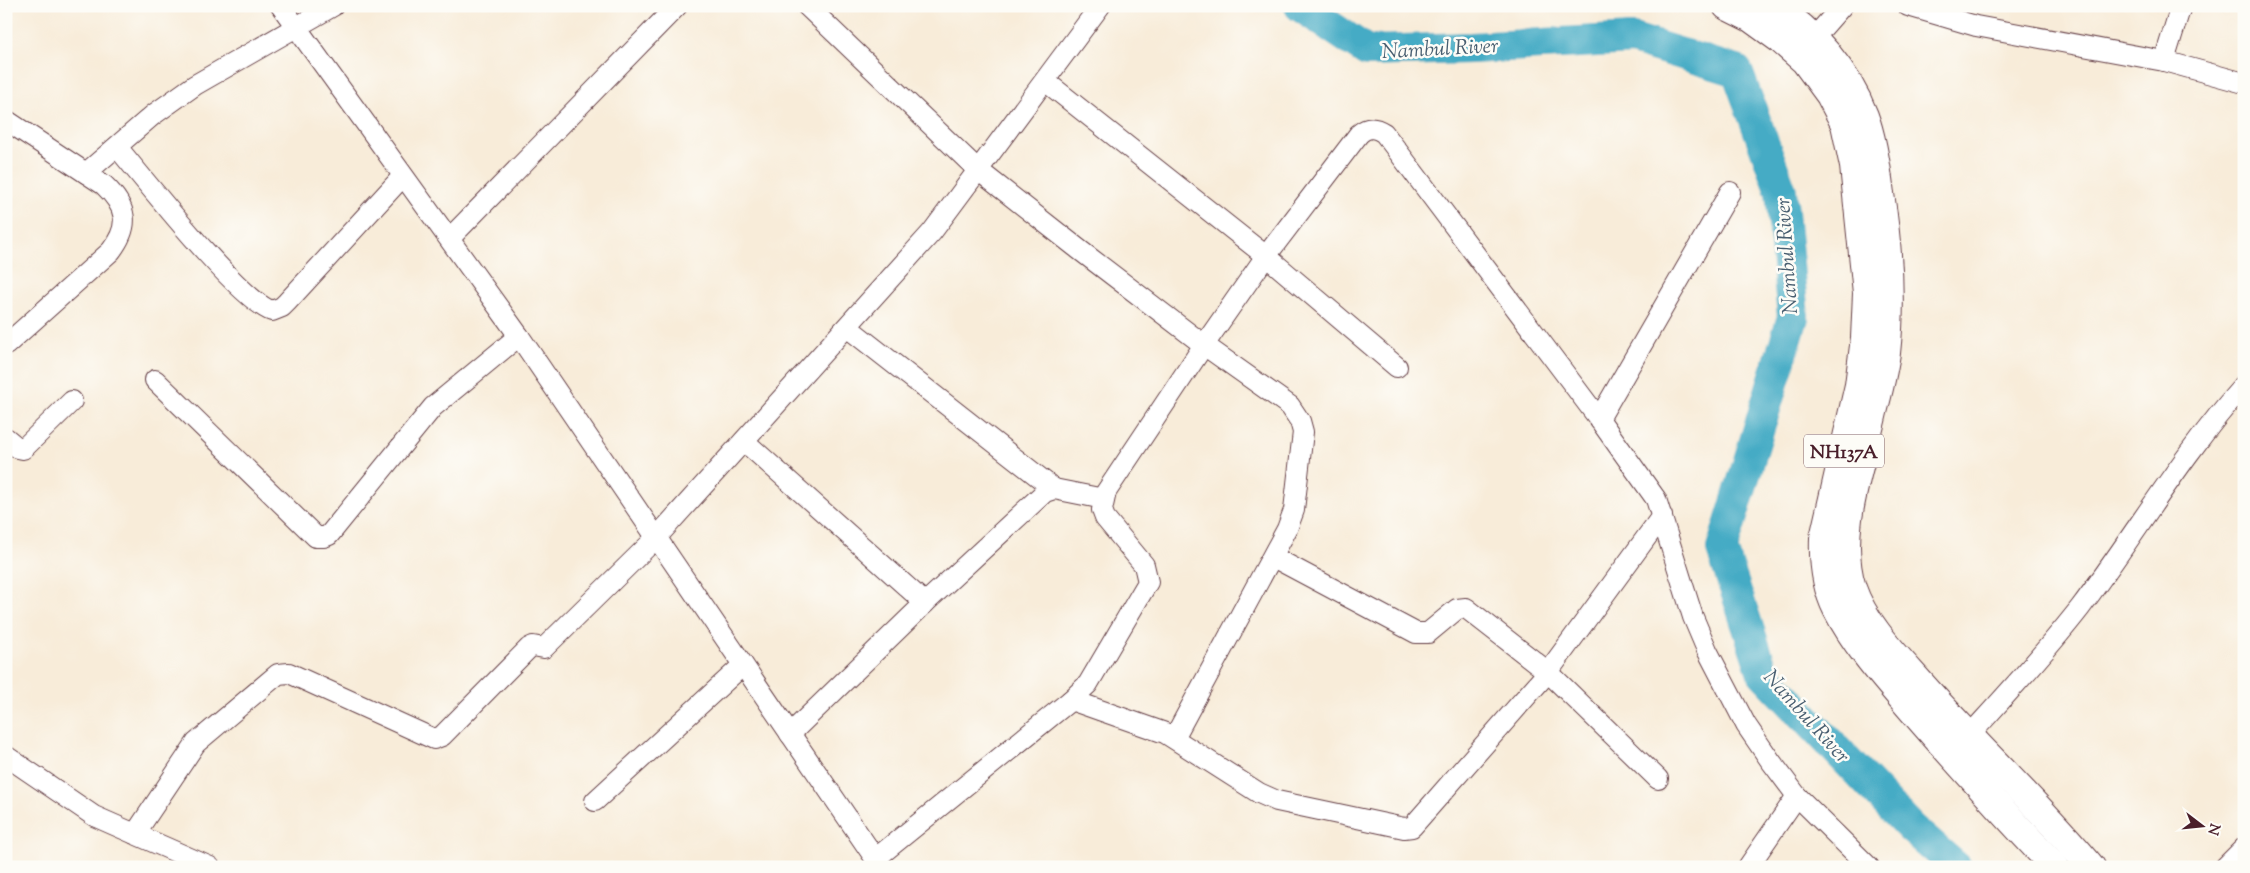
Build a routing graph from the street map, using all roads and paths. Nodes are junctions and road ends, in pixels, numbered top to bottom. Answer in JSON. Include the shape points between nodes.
{"nodes":[{"id":1,"x":281,"y":6,"type":"edge"},
{"id":2,"x":333,"y":6,"type":"edge"},
{"id":3,"x":676,"y":6,"type":"edge"},
{"id":4,"x":807,"y":6,"type":"edge"},
{"id":5,"x":1100,"y":6,"type":"edge"},
{"id":6,"x":1728,"y":6,"type":"edge"},
{"id":7,"x":1773,"y":6,"type":"edge"},
{"id":8,"x":1842,"y":6,"type":"edge"},
{"id":9,"x":1908,"y":6,"type":"edge"},
{"id":10,"x":2181,"y":6,"type":"edge"},
{"id":11,"x":296,"y":28,"type":"junction"},
{"id":12,"x":1814,"y":40,"type":"junction"},
{"id":13,"x":2164,"y":61,"type":"junction"},
{"id":14,"x":1045,"y":81,"type":"junction"},
{"id":15,"x":2244,"y":83,"type":"edge"},
{"id":16,"x":6,"y":120,"type":"edge"},
{"id":17,"x":117,"y":147,"type":"junction"},
{"id":18,"x":978,"y":170,"type":"junction"},
{"id":19,"x":86,"y":174,"type":"junction"},
{"id":20,"x":403,"y":176,"type":"junction"},
{"id":21,"x":1730,"y":192,"type":"dead end"},
{"id":22,"x":450,"y":238,"type":"junction"},
{"id":23,"x":1266,"y":256,"type":"junction"},
{"id":24,"x":846,"y":327,"type":"junction"},
{"id":25,"x":519,"y":336,"type":"junction"},
{"id":26,"x":6,"y":345,"type":"edge"},
{"id":27,"x":1204,"y":345,"type":"junction"},
{"id":28,"x":1397,"y":367,"type":"dead end"},
{"id":29,"x":155,"y":380,"type":"dead end"},
{"id":30,"x":2244,"y":386,"type":"edge"},
{"id":31,"x":72,"y":401,"type":"dead end"},
{"id":32,"x":1599,"y":418,"type":"junction"},
{"id":33,"x":6,"y":438,"type":"edge"},
{"id":34,"x":744,"y":441,"type":"junction"},
{"id":35,"x":1054,"y":489,"type":"junction"},
{"id":36,"x":1104,"y":499,"type":"junction"},
{"id":37,"x":1662,"y":516,"type":"junction"},
{"id":38,"x":656,"y":538,"type":"junction"},
{"id":39,"x":1273,"y":557,"type":"junction"},
{"id":40,"x":925,"y":603,"type":"junction"},
{"id":41,"x":743,"y":665,"type":"junction"},
{"id":42,"x":1548,"y":672,"type":"junction"},
{"id":43,"x":1071,"y":700,"type":"junction"},
{"id":44,"x":790,"y":734,"type":"junction"},
{"id":45,"x":1968,"y":737,"type":"junction"},
{"id":46,"x":1174,"y":738,"type":"junction"},
{"id":47,"x":6,"y":756,"type":"edge"},
{"id":48,"x":1658,"y":779,"type":"dead end"},
{"id":49,"x":1797,"y":796,"type":"junction"},
{"id":50,"x":595,"y":801,"type":"dead end"},
{"id":51,"x":135,"y":834,"type":"junction"},
{"id":52,"x":2244,"y":848,"type":"edge"},
{"id":53,"x":878,"y":863,"type":"edge"},
{"id":54,"x":210,"y":867,"type":"edge"},
{"id":55,"x":1748,"y":867,"type":"edge"},
{"id":56,"x":1869,"y":867,"type":"edge"},
{"id":57,"x":2055,"y":867,"type":"edge"},
{"id":58,"x":2091,"y":867,"type":"edge"},
{"id":59,"x":2225,"y":867,"type":"edge"}],
"edges":[{"from":1,"to":11,"type":"street"},
{"from":2,"to":11,"type":"street"},
{"from":3,"to":22,"type":"street"},
{"from":4,"to":18,"type":"street"},
{"from":5,"to":14,"type":"street"},
{"from":6,"to":57,"type":"highway","number":"NH137A","via":[[1752,18],[1805,62],[1830,95],[1845,124],[1854,166],[1868,293],[1859,385],[1824,538],[1827,582],[1837,608],[1864,653],[1968,774]]},
{"from":7,"to":12,"type":"highway","number":"NH137A"},
{"from":8,"to":12,"type":"street"},
{"from":9,"to":13,"type":"street","via":[[1976,26]]},
{"from":10,"to":13,"type":"street"},
{"from":11,"to":17,"type":"street","via":[[195,85],[153,115]]},
{"from":11,"to":20,"type":"street"},
{"from":12,"to":45,"type":"highway","number":"NH137A","via":[[1836,66],[1864,117],[1876,166],[1888,272],[1886,354],[1848,516],[1847,557],[1852,587],[1863,611],[1891,650]]},
{"from":13,"to":15,"type":"street"},
{"from":14,"to":18,"type":"street"},
{"from":14,"to":23,"type":"street"},
{"from":16,"to":19,"type":"street"},
{"from":17,"to":19,"type":"street"},
{"from":17,"to":20,"type":"street","via":[[229,276],[263,308],[272,311],[287,302]]},
{"from":18,"to":24,"type":"street","via":[[932,232]]},
{"from":18,"to":27,"type":"street"},
{"from":19,"to":26,"type":"street","via":[[118,198],[124,212],[120,239],[111,251]]},
{"from":20,"to":22,"type":"street"},
{"from":21,"to":32,"type":"street"},
{"from":22,"to":25,"type":"street"},
{"from":23,"to":27,"type":"street"},
{"from":23,"to":28,"type":"street"},
{"from":23,"to":32,"type":"street","via":[[1359,134],[1364,129],[1379,129]]},
{"from":24,"to":34,"type":"street"},
{"from":24,"to":35,"type":"street"},
{"from":25,"to":29,"type":"street","via":[[433,407],[324,538],[316,537]]},
{"from":25,"to":38,"type":"street"},
{"from":27,"to":36,"type":"street"},
{"from":27,"to":39,"type":"street","via":[[1290,406],[1300,421],[1303,432],[1294,510]]},
{"from":30,"to":45,"type":"street","via":[[2216,416],[2080,608]]},
{"from":31,"to":33,"type":"street","via":[[23,449]]},
{"from":32,"to":37,"type":"street","via":[[1656,499]]},
{"from":34,"to":38,"type":"street"},
{"from":34,"to":40,"type":"street"},
{"from":35,"to":36,"type":"street"},
{"from":35,"to":40,"type":"street","via":[[1042,495]]},
{"from":36,"to":43,"type":"street","via":[[1102,510],[1105,518],[1144,565],[1148,582],[1088,684]]},
{"from":37,"to":42,"type":"street"},
{"from":37,"to":49,"type":"street","via":[[1693,617],[1707,650],[1746,725]]},
{"from":38,"to":41,"type":"street"},
{"from":38,"to":51,"type":"street","via":[[544,648],[529,648],[439,738],[434,739],[289,673],[278,674],[196,743]]},
{"from":39,"to":42,"type":"street","via":[[1416,633],[1428,633],[1458,609],[1466,608]]},
{"from":39,"to":46,"type":"street"},
{"from":40,"to":44,"type":"street"},
{"from":41,"to":44,"type":"street"},
{"from":41,"to":50,"type":"street"},
{"from":42,"to":46,"type":"street","via":[[1412,827],[1277,801],[1259,793]]},
{"from":42,"to":48,"type":"street"},
{"from":43,"to":46,"type":"street","via":[[1155,728]]},
{"from":43,"to":53,"type":"street"},
{"from":44,"to":53,"type":"street"},
{"from":45,"to":58,"type":"highway","number":"NH137A","via":[[2056,825]]},
{"from":47,"to":51,"type":"street","via":[[94,816]]},
{"from":49,"to":55,"type":"street"},
{"from":49,"to":56,"type":"street"},
{"from":51,"to":54,"type":"street"},
{"from":52,"to":59,"type":"street"}]}
